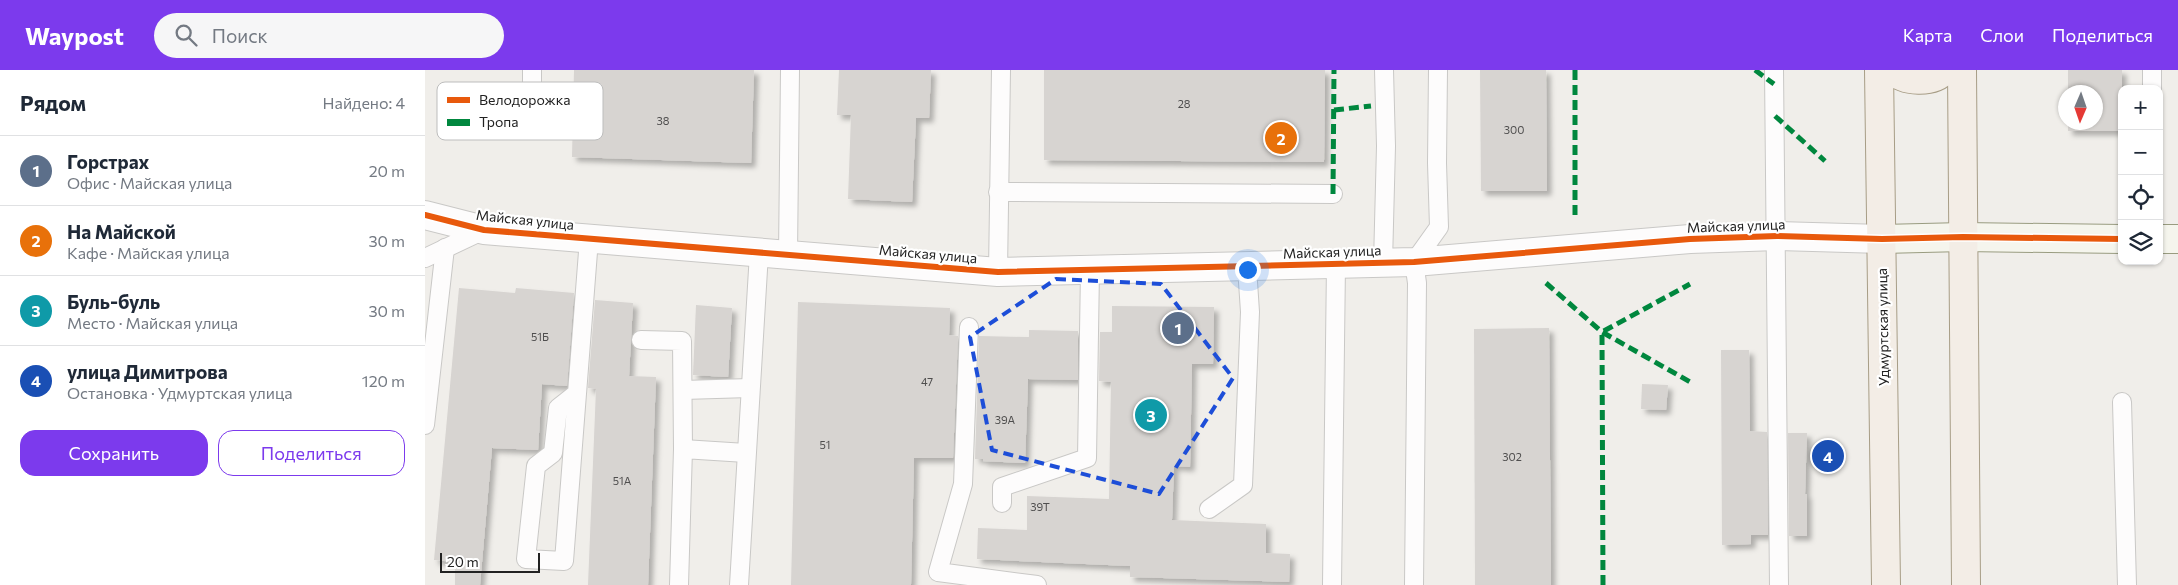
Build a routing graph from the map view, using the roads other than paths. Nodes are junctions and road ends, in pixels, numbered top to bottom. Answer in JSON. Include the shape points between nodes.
{"nodes":[{"id":1,"x":790,"y":70,"type":"edge"},
{"id":2,"x":1001,"y":70,"type":"edge"},
{"id":3,"x":1384,"y":70,"type":"edge"},
{"id":4,"x":1438,"y":70,"type":"edge"},
{"id":5,"x":1774,"y":70,"type":"edge"},
{"id":6,"x":1879,"y":70,"type":"edge"},
{"id":7,"x":1892,"y":70,"type":"edge"},
{"id":8,"x":1945,"y":70,"type":"edge"},
{"id":9,"x":1961,"y":70,"type":"edge"},
{"id":10,"x":2152,"y":70,"type":"edge"},
{"id":11,"x":2152,"y":85,"type":"edge"},
{"id":12,"x":998,"y":192,"type":"junction"},
{"id":13,"x":1333,"y":194,"type":"dead end"},
{"id":14,"x":425,"y":215,"type":"edge"},
{"id":15,"x":484,"y":230,"type":"junction"},
{"id":16,"x":1777,"y":236,"type":"junction"},
{"id":17,"x":1963,"y":237,"type":"junction"},
{"id":18,"x":589,"y":239,"type":"junction"},
{"id":19,"x":1881,"y":239,"type":"junction"},
{"id":20,"x":2118,"y":239,"type":"edge"},
{"id":21,"x":2163,"y":239,"type":"edge"},
{"id":22,"x":2178,"y":239,"type":"edge"},
{"id":23,"x":445,"y":248,"type":"junction"},
{"id":24,"x":759,"y":253,"type":"junction"},
{"id":25,"x":788,"y":255,"type":"junction"},
{"id":26,"x":425,"y":258,"type":"edge"},
{"id":27,"x":1414,"y":262,"type":"junction"},
{"id":28,"x":1383,"y":263,"type":"junction"},
{"id":29,"x":1337,"y":264,"type":"junction"},
{"id":30,"x":1247,"y":267,"type":"junction"},
{"id":31,"x":1090,"y":270,"type":"junction"},
{"id":32,"x":998,"y":272,"type":"junction"},
{"id":33,"x":969,"y":327,"type":"dead end"},
{"id":34,"x":641,"y":340,"type":"dead end"},
{"id":35,"x":750,"y":388,"type":"junction"},
{"id":36,"x":683,"y":390,"type":"junction"},
{"id":37,"x":577,"y":393,"type":"junction"},
{"id":38,"x":2122,"y":402,"type":"dead end"},
{"id":39,"x":425,"y":425,"type":"edge"},
{"id":40,"x":683,"y":450,"type":"junction"},
{"id":41,"x":746,"y":453,"type":"junction"},
{"id":42,"x":1002,"y":503,"type":"dead end"},
{"id":43,"x":1209,"y":509,"type":"dead end"},
{"id":44,"x":938,"y":578,"type":"edge"},
{"id":45,"x":679,"y":585,"type":"edge"},
{"id":46,"x":739,"y":585,"type":"edge"},
{"id":47,"x":1037,"y":585,"type":"edge"},
{"id":48,"x":1332,"y":585,"type":"edge"},
{"id":49,"x":1414,"y":585,"type":"edge"},
{"id":50,"x":1779,"y":585,"type":"edge"},
{"id":51,"x":1886,"y":585,"type":"edge"},
{"id":52,"x":1966,"y":585,"type":"edge"},
{"id":53,"x":2127,"y":585,"type":"edge"}],
"edges":[{"from":1,"to":25,"type":"lane"},
{"from":2,"to":12,"type":"lane"},
{"from":3,"to":28,"type":"lane"},
{"from":4,"to":27,"type":"lane","via":[[1439,227]]},
{"from":5,"to":16,"type":"lane"},
{"from":6,"to":19,"type":"main road","name":"Удмуртская улица"},
{"from":7,"to":8,"type":"main road","via":[[1899,77],[1920,79],[1940,76]]},
{"from":9,"to":17,"type":"main road"},
{"from":10,"to":11,"type":"lane"},
{"from":12,"to":13,"type":"lane"},
{"from":12,"to":32,"type":"lane"},
{"from":14,"to":15,"type":"street","name":"Майская улица"},
{"from":15,"to":18,"type":"street","name":"Майская улица"},
{"from":15,"to":23,"type":"lane"},
{"from":16,"to":19,"type":"street","name":"Майская улица"},
{"from":16,"to":27,"type":"street","name":"Майская улица","via":[[1689,239]]},
{"from":16,"to":50,"type":"lane"},
{"from":17,"to":19,"type":"street","name":"Майская улица"},
{"from":17,"to":20,"type":"street","name":"Майская улица"},
{"from":17,"to":52,"type":"main road"},
{"from":18,"to":24,"type":"street","name":"Майская улица"},
{"from":18,"to":37,"type":"lane"},
{"from":19,"to":51,"type":"main road","name":"Удмуртская улица"},
{"from":21,"to":22,"type":"street"},
{"from":23,"to":26,"type":"lane"},
{"from":23,"to":39,"type":"lane"},
{"from":24,"to":25,"type":"street","name":"Майская улица"},
{"from":24,"to":35,"type":"lane"},
{"from":25,"to":32,"type":"street","name":"Майская улица"},
{"from":27,"to":28,"type":"street","name":"Майская улица"},
{"from":27,"to":49,"type":"lane","via":[[1417,283]]},
{"from":28,"to":29,"type":"street","name":"Майская улица"},
{"from":29,"to":30,"type":"street","name":"Майская улица"},
{"from":29,"to":48,"type":"lane"},
{"from":30,"to":31,"type":"street","name":"Майская улица"},
{"from":30,"to":43,"type":"lane","via":[[1249,312],[1243,485]]},
{"from":31,"to":32,"type":"street","name":"Майская улица"},
{"from":31,"to":42,"type":"lane","via":[[1087,458],[1002,487]]},
{"from":33,"to":44,"type":"lane","via":[[963,484]]},
{"from":34,"to":36,"type":"lane","via":[[682,341]]},
{"from":35,"to":36,"type":"lane"},
{"from":35,"to":41,"type":"lane"},
{"from":36,"to":40,"type":"lane"},
{"from":37,"to":37,"type":"lane","via":[[564,561],[526,559],[536,466],[553,453],[558,408]]},
{"from":38,"to":53,"type":"lane"},
{"from":40,"to":41,"type":"lane"},
{"from":40,"to":45,"type":"lane"},
{"from":41,"to":46,"type":"lane"},
{"from":44,"to":47,"type":"lane"}]}
